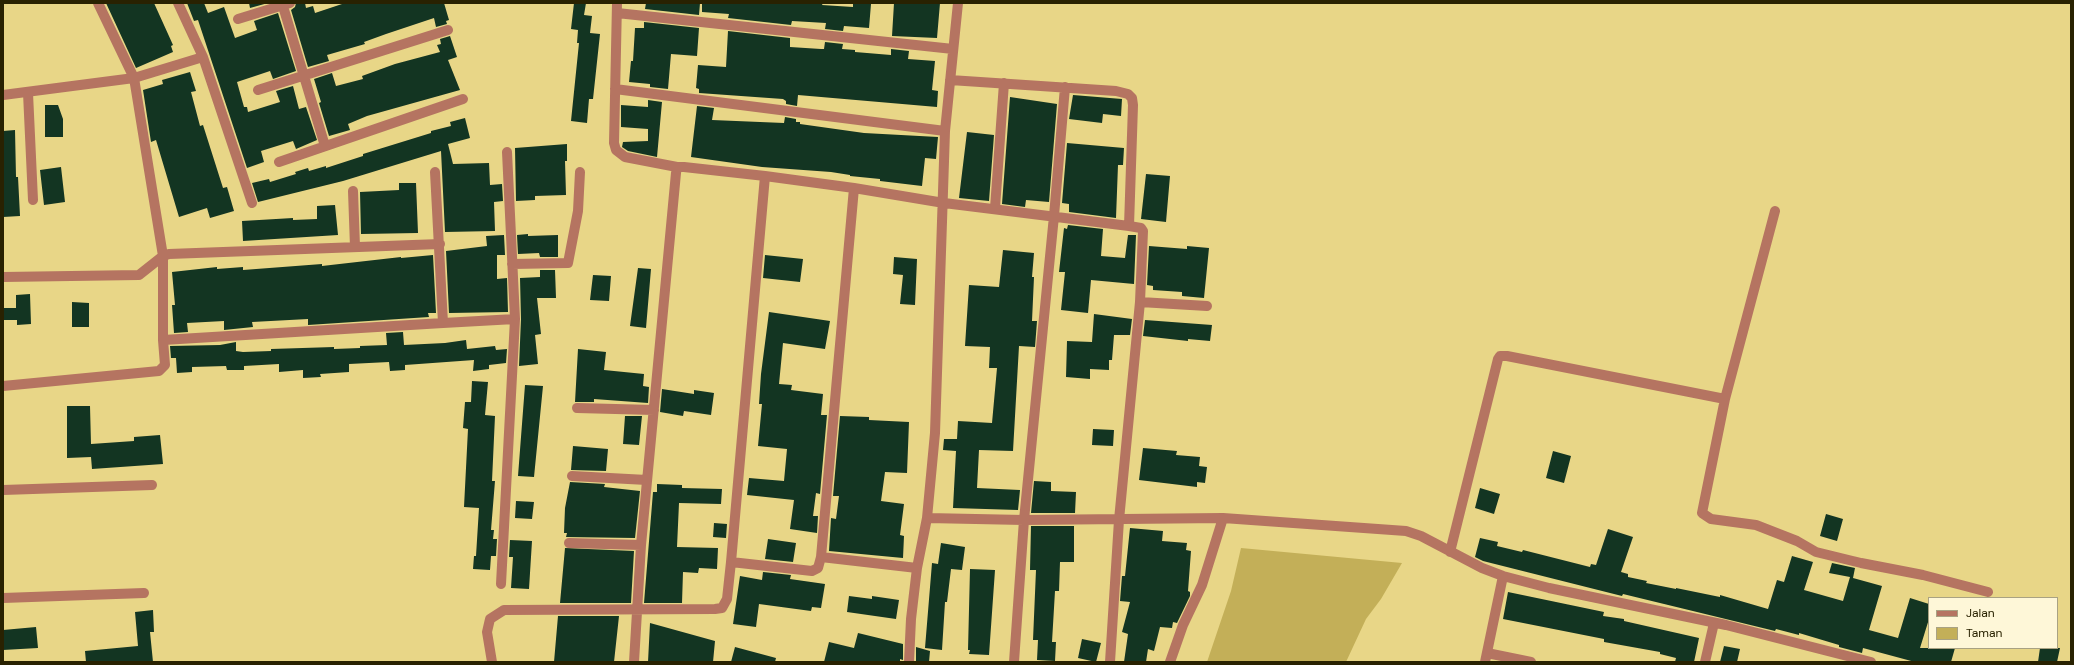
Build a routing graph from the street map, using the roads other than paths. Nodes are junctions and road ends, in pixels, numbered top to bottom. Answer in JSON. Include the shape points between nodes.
{"nodes":[{"id":1,"x":98,"y":3,"type":"edge"},
{"id":2,"x":178,"y":3,"type":"edge"},
{"id":3,"x":958,"y":3,"type":"edge"},
{"id":4,"x":285,"y":4,"type":"edge"},
{"id":5,"x":617,"y":8,"type":"edge"},
{"id":6,"x":238,"y":19,"type":"dead end"},
{"id":7,"x":448,"y":30,"type":"dead end"},
{"id":8,"x":953,"y":49,"type":"junction"},
{"id":9,"x":203,"y":57,"type":"junction"},
{"id":10,"x":304,"y":75,"type":"junction"},
{"id":11,"x":134,"y":78,"type":"junction"},
{"id":12,"x":950,"y":80,"type":"junction"},
{"id":13,"x":1004,"y":83,"type":"junction"},
{"id":14,"x":1065,"y":87,"type":"junction"},
{"id":15,"x":615,"y":88,"type":"junction"},
{"id":16,"x":258,"y":90,"type":"dead end"},
{"id":17,"x":28,"y":93,"type":"junction"},
{"id":18,"x":3,"y":95,"type":"edge"},
{"id":19,"x":463,"y":99,"type":"dead end"},
{"id":20,"x":945,"y":131,"type":"junction"},
{"id":21,"x":325,"y":146,"type":"junction"},
{"id":22,"x":507,"y":152,"type":"dead end"},
{"id":23,"x":279,"y":162,"type":"dead end"},
{"id":24,"x":677,"y":167,"type":"junction"},
{"id":25,"x":435,"y":172,"type":"dead end"},
{"id":26,"x":580,"y":172,"type":"dead end"},
{"id":27,"x":765,"y":176,"type":"junction"},
{"id":28,"x":854,"y":188,"type":"junction"},
{"id":29,"x":353,"y":191,"type":"dead end"},
{"id":30,"x":33,"y":200,"type":"dead end"},
{"id":31,"x":252,"y":203,"type":"dead end"},
{"id":32,"x":944,"y":203,"type":"junction"},
{"id":33,"x":995,"y":208,"type":"junction"},
{"id":34,"x":1774,"y":211,"type":"dead end"},
{"id":35,"x":1054,"y":216,"type":"junction"},
{"id":36,"x":1129,"y":226,"type":"junction"},
{"id":37,"x":440,"y":244,"type":"junction"},
{"id":38,"x":355,"y":247,"type":"junction"},
{"id":39,"x":163,"y":256,"type":"junction"},
{"id":40,"x":512,"y":264,"type":"junction"},
{"id":41,"x":3,"y":277,"type":"edge"},
{"id":42,"x":1140,"y":302,"type":"junction"},
{"id":43,"x":1207,"y":306,"type":"dead end"},
{"id":44,"x":514,"y":320,"type":"junction"},
{"id":45,"x":443,"y":323,"type":"junction"},
{"id":46,"x":163,"y":340,"type":"junction"},
{"id":47,"x":3,"y":386,"type":"edge"},
{"id":48,"x":1725,"y":399,"type":"junction"},
{"id":49,"x":577,"y":408,"type":"dead end"},
{"id":50,"x":654,"y":410,"type":"junction"},
{"id":51,"x":572,"y":476,"type":"dead end"},
{"id":52,"x":647,"y":480,"type":"junction"},
{"id":53,"x":152,"y":485,"type":"dead end"},
{"id":54,"x":3,"y":490,"type":"edge"},
{"id":55,"x":927,"y":518,"type":"junction"},
{"id":56,"x":1225,"y":518,"type":"junction"},
{"id":57,"x":1024,"y":520,"type":"junction"},
{"id":58,"x":1119,"y":520,"type":"junction"},
{"id":59,"x":568,"y":543,"type":"dead end"},
{"id":60,"x":641,"y":545,"type":"junction"},
{"id":61,"x":1450,"y":552,"type":"junction"},
{"id":62,"x":821,"y":557,"type":"junction"},
{"id":63,"x":730,"y":562,"type":"junction"},
{"id":64,"x":917,"y":568,"type":"junction"},
{"id":65,"x":1503,"y":576,"type":"junction"},
{"id":66,"x":501,"y":584,"type":"dead end"},
{"id":67,"x":1988,"y":592,"type":"dead end"},
{"id":68,"x":144,"y":593,"type":"dead end"},
{"id":69,"x":3,"y":598,"type":"edge"},
{"id":70,"x":637,"y":608,"type":"junction"},
{"id":71,"x":1714,"y":623,"type":"junction"},
{"id":72,"x":1486,"y":658,"type":"edge"},
{"id":73,"x":492,"y":662,"type":"edge"},
{"id":74,"x":634,"y":662,"type":"edge"},
{"id":75,"x":908,"y":662,"type":"edge"},
{"id":76,"x":1014,"y":662,"type":"edge"},
{"id":77,"x":1110,"y":662,"type":"edge"},
{"id":78,"x":1170,"y":662,"type":"edge"},
{"id":79,"x":1531,"y":662,"type":"edge"},
{"id":80,"x":1705,"y":662,"type":"edge"},
{"id":81,"x":1871,"y":662,"type":"edge"}],
"edges":[{"from":1,"to":11,"type":"street"},
{"from":2,"to":9,"type":"street"},
{"from":3,"to":8,"type":"street"},
{"from":4,"to":6,"type":"street"},
{"from":4,"to":10,"type":"street"},
{"from":5,"to":8,"type":"street"},
{"from":5,"to":15,"type":"street"},
{"from":7,"to":10,"type":"street"},
{"from":8,"to":12,"type":"street"},
{"from":9,"to":11,"type":"street"},
{"from":9,"to":31,"type":"street"},
{"from":10,"to":16,"type":"street"},
{"from":10,"to":21,"type":"street"},
{"from":11,"to":17,"type":"street"},
{"from":11,"to":39,"type":"street"},
{"from":12,"to":13,"type":"street"},
{"from":12,"to":20,"type":"street"},
{"from":13,"to":14,"type":"street"},
{"from":13,"to":33,"type":"street"},
{"from":14,"to":35,"type":"street"},
{"from":14,"to":36,"type":"street","via":[[1116,91],[1128,94],[1132,98]]},
{"from":15,"to":20,"type":"street"},
{"from":15,"to":24,"type":"street","via":[[616,150],[625,157]]},
{"from":17,"to":18,"type":"street"},
{"from":17,"to":30,"type":"street"},
{"from":19,"to":21,"type":"street"},
{"from":20,"to":32,"type":"street"},
{"from":21,"to":23,"type":"street"},
{"from":22,"to":40,"type":"street"},
{"from":24,"to":27,"type":"street"},
{"from":24,"to":50,"type":"street"},
{"from":25,"to":37,"type":"street"},
{"from":26,"to":40,"type":"street","via":[[578,211],[568,263]]},
{"from":27,"to":28,"type":"street"},
{"from":27,"to":63,"type":"street"},
{"from":28,"to":32,"type":"street"},
{"from":28,"to":62,"type":"street"},
{"from":29,"to":38,"type":"street"},
{"from":32,"to":33,"type":"street"},
{"from":32,"to":55,"type":"street","via":[[935,433]]},
{"from":33,"to":35,"type":"street"},
{"from":34,"to":48,"type":"street"},
{"from":35,"to":36,"type":"street"},
{"from":35,"to":57,"type":"street"},
{"from":36,"to":42,"type":"street","via":[[1141,228],[1144,234]]},
{"from":37,"to":38,"type":"street"},
{"from":37,"to":45,"type":"street"},
{"from":38,"to":39,"type":"street"},
{"from":39,"to":41,"type":"street","via":[[145,271],[135,275]]},
{"from":39,"to":46,"type":"street"},
{"from":40,"to":44,"type":"street"},
{"from":42,"to":43,"type":"street"},
{"from":42,"to":58,"type":"street"},
{"from":44,"to":45,"type":"street"},
{"from":44,"to":66,"type":"street"},
{"from":45,"to":46,"type":"street"},
{"from":46,"to":47,"type":"street","via":[[165,365],[159,371]]},
{"from":48,"to":61,"type":"street","via":[[1500,356]]},
{"from":48,"to":67,"type":"street","via":[[1701,509],[1705,517],[1756,525],[1798,541],[1816,552]]},
{"from":49,"to":50,"type":"street"},
{"from":50,"to":52,"type":"street"},
{"from":51,"to":52,"type":"street"},
{"from":52,"to":60,"type":"street"},
{"from":53,"to":54,"type":"street"},
{"from":55,"to":57,"type":"street"},
{"from":55,"to":64,"type":"street"},
{"from":56,"to":58,"type":"street"},
{"from":56,"to":61,"type":"street","via":[[1406,531]]},
{"from":56,"to":78,"type":"street","via":[[1202,585]]},
{"from":57,"to":58,"type":"street"},
{"from":57,"to":76,"type":"street"},
{"from":58,"to":77,"type":"street"},
{"from":59,"to":60,"type":"street"},
{"from":60,"to":70,"type":"street"},
{"from":61,"to":65,"type":"street"},
{"from":62,"to":63,"type":"street","via":[[818,568],[812,571]]},
{"from":62,"to":64,"type":"street"},
{"from":63,"to":70,"type":"street","via":[[727,599],[722,608]]},
{"from":64,"to":75,"type":"street"},
{"from":65,"to":71,"type":"street"},
{"from":65,"to":72,"type":"street"},
{"from":68,"to":69,"type":"street"},
{"from":70,"to":73,"type":"street","via":[[504,610],[490,619],[487,632]]},
{"from":70,"to":74,"type":"street"},
{"from":71,"to":80,"type":"street"},
{"from":71,"to":81,"type":"street"},
{"from":72,"to":79,"type":"street"}]}
